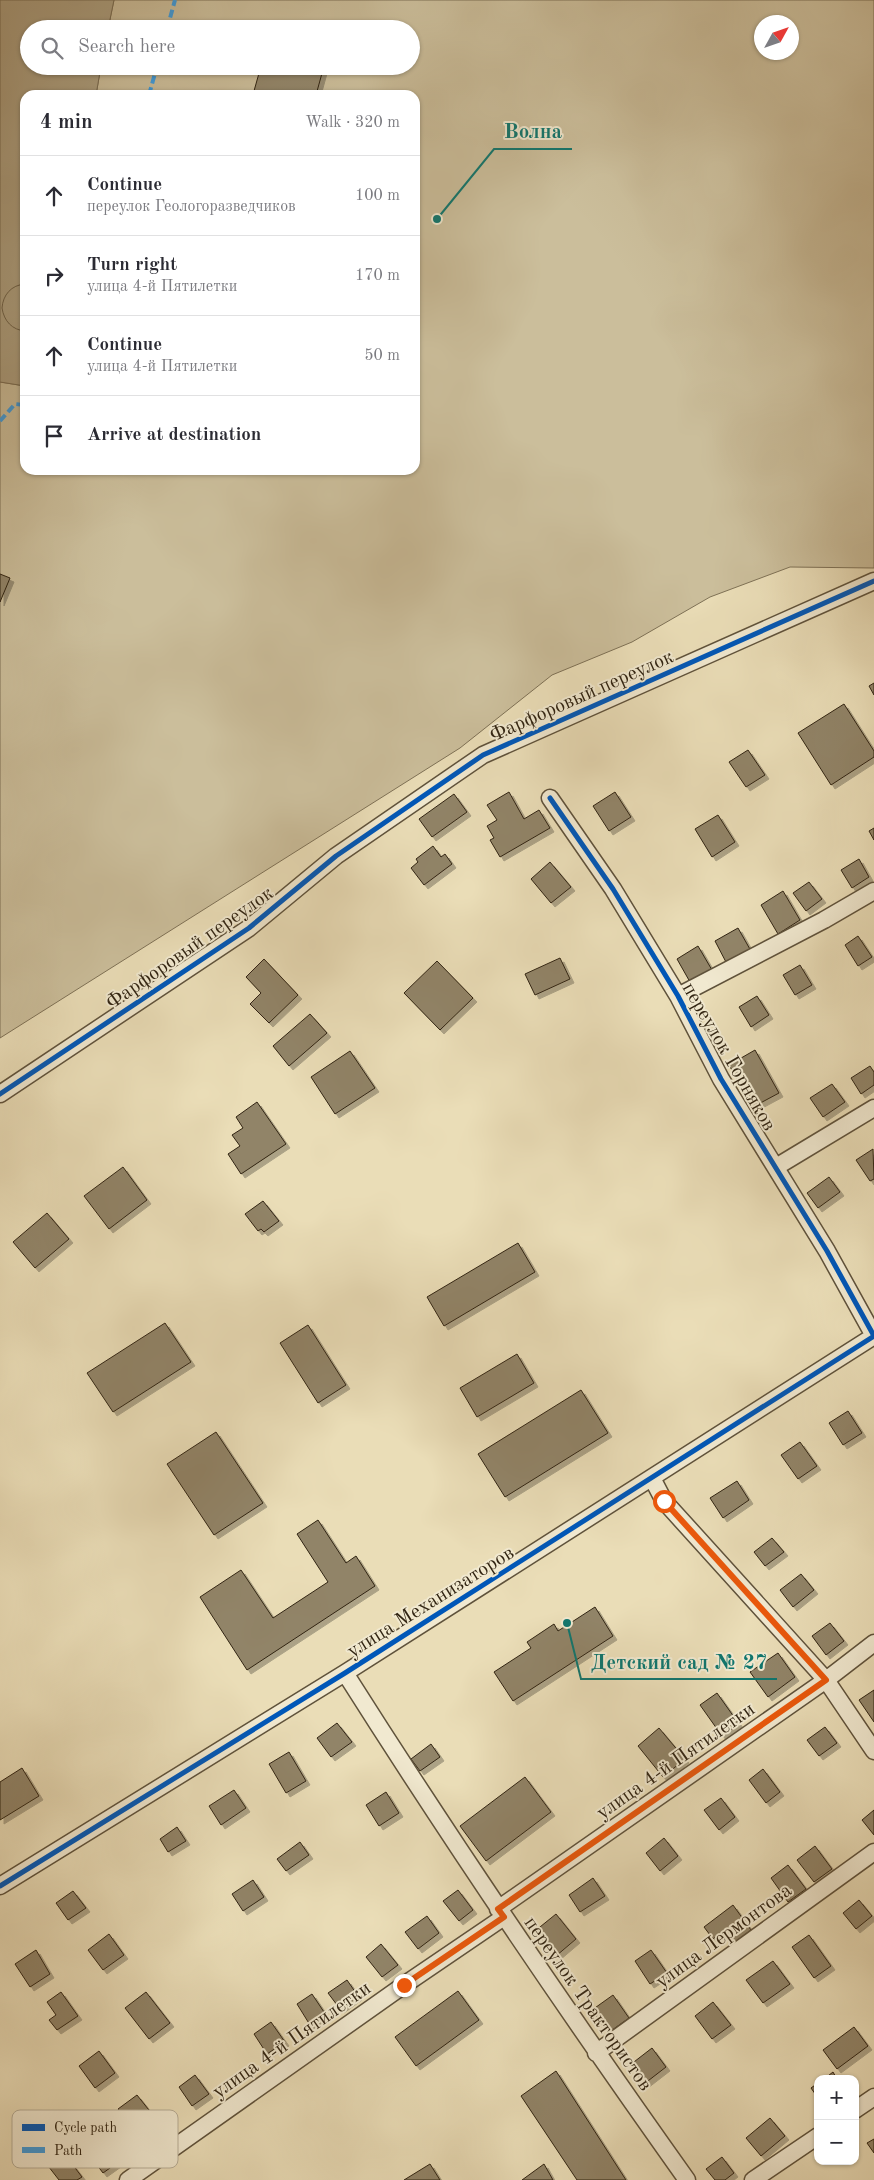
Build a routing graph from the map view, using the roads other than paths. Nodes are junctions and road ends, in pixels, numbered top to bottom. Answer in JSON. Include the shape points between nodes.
{"nodes":[{"id":1,"x":874,"y":581,"type":"edge"},
{"id":2,"x":550,"y":798,"type":"dead end"},
{"id":3,"x":874,"y":891,"type":"edge"},
{"id":4,"x":678,"y":996,"type":"junction"},
{"id":5,"x":0,"y":1094,"type":"edge"},
{"id":6,"x":874,"y":1108,"type":"edge"},
{"id":7,"x":776,"y":1167,"type":"junction"},
{"id":8,"x":874,"y":1336,"type":"edge"},
{"id":9,"x":652,"y":1478,"type":"junction"},
{"id":10,"x":874,"y":1643,"type":"edge"},
{"id":11,"x":345,"y":1673,"type":"junction"},
{"id":12,"x":826,"y":1680,"type":"junction"},
{"id":13,"x":874,"y":1751,"type":"edge"},
{"id":14,"x":874,"y":1852,"type":"edge"},
{"id":15,"x":0,"y":1886,"type":"edge"},
{"id":16,"x":501,"y":1913,"type":"junction"},
{"id":17,"x":596,"y":2053,"type":"junction"},
{"id":18,"x":874,"y":2097,"type":"edge"},
{"id":19,"x":859,"y":2107,"type":"edge"},
{"id":20,"x":814,"y":2139,"type":"edge"},
{"id":21,"x":178,"y":2145,"type":"edge"},
{"id":22,"x":145,"y":2168,"type":"edge"},
{"id":23,"x":128,"y":2180,"type":"edge"},
{"id":24,"x":687,"y":2180,"type":"edge"},
{"id":25,"x":753,"y":2180,"type":"edge"}],
"edges":[{"from":1,"to":5,"type":"street","name":"Фарфоровый переулок","via":[[483,755],[336,856],[249,928]]},
{"from":2,"to":4,"type":"street","name":"переулок Горняков","via":[[613,889]]},
{"from":3,"to":4,"type":"street"},
{"from":4,"to":7,"type":"street","name":"переулок Горняков","via":[[721,1079]]},
{"from":6,"to":7,"type":"street"},
{"from":7,"to":8,"type":"street","name":"переулок Горняков"},
{"from":8,"to":9,"type":"street","name":"улица Механизаторов"},
{"from":9,"to":11,"type":"street","name":"улица Механизаторов"},
{"from":9,"to":12,"type":"street","via":[[664,1501]]},
{"from":10,"to":12,"type":"street","name":"улица 4-й Пятилетки"},
{"from":11,"to":15,"type":"street","name":"улица Механизаторов"},
{"from":11,"to":16,"type":"street","name":"переулок Трактористов"},
{"from":12,"to":13,"type":"street"},
{"from":12,"to":16,"type":"street","name":"улица 4-й Пятилетки"},
{"from":14,"to":17,"type":"street","name":"улица Лермонтова"},
{"from":16,"to":17,"type":"street","name":"переулок Трактористов"},
{"from":16,"to":21,"type":"street","name":"улица 4-й Пятилетки"},
{"from":17,"to":24,"type":"street","name":"переулок Трактористов"},
{"from":18,"to":19,"type":"street"},
{"from":20,"to":25,"type":"street"},
{"from":22,"to":23,"type":"street","name":"улица 4-й Пятилетки"}]}
